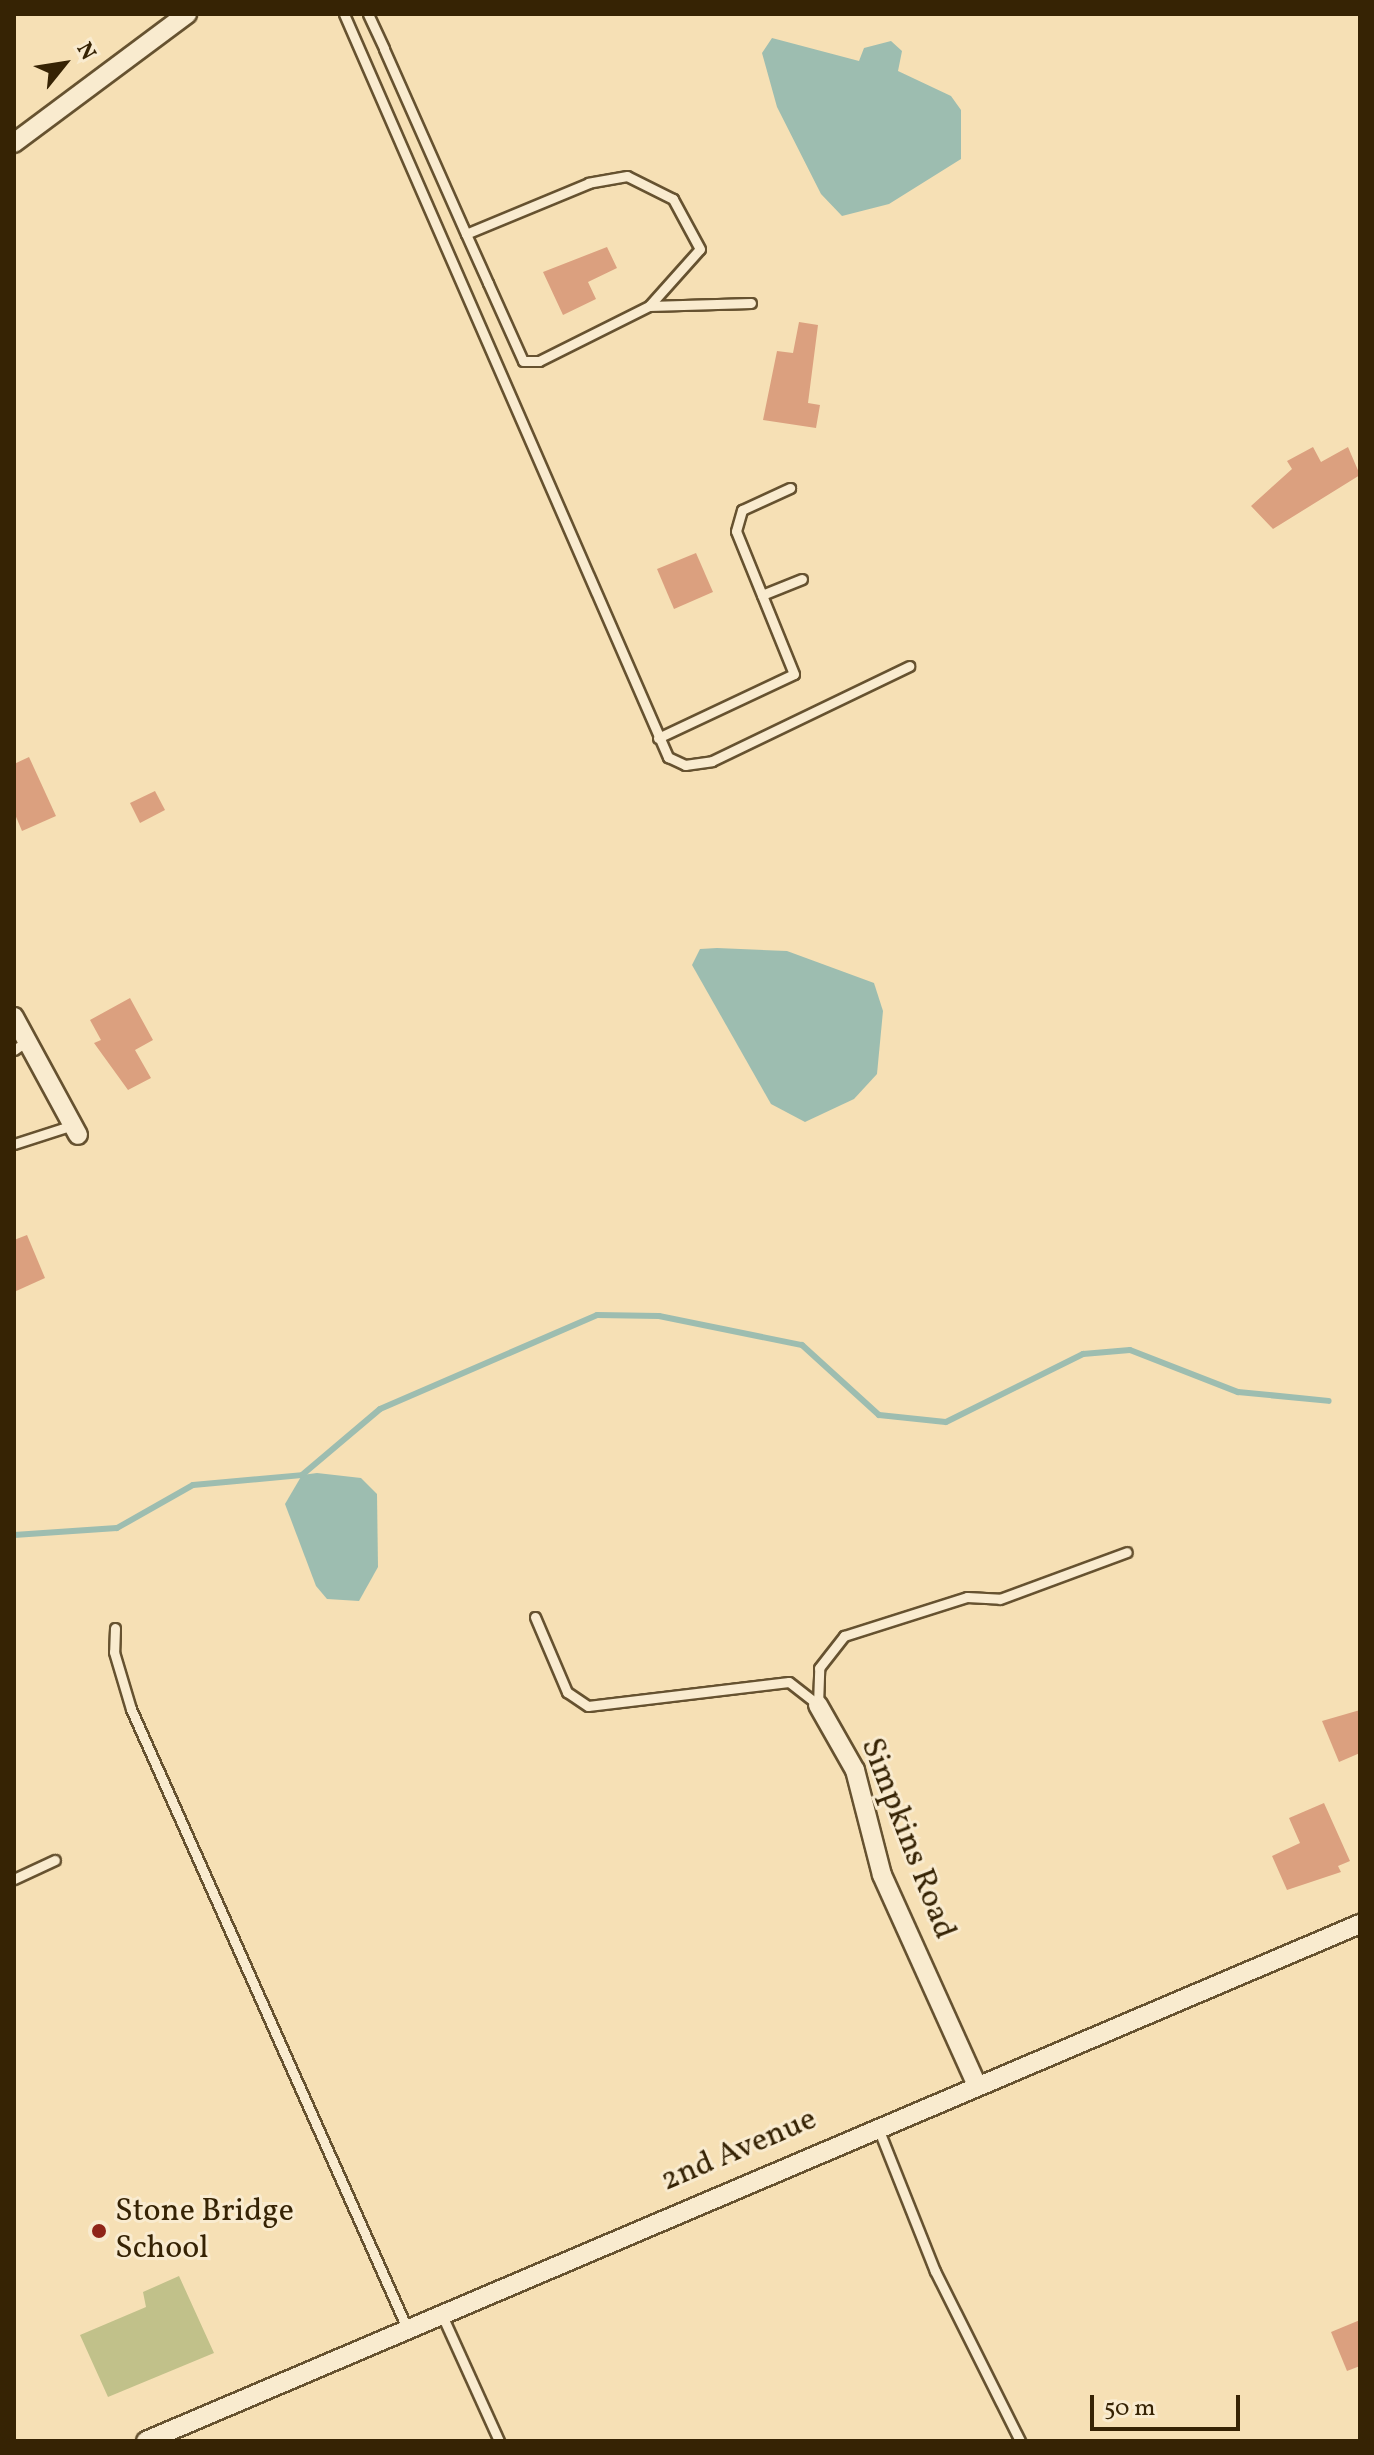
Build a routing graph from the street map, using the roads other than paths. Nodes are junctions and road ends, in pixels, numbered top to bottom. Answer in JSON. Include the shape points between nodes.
{"nodes":[{"id":1,"x":187,"y":14,"type":"edge"},
{"id":2,"x":344,"y":14,"type":"edge"},
{"id":3,"x":368,"y":14,"type":"edge"},
{"id":4,"x":14,"y":143,"type":"edge"},
{"id":5,"x":466,"y":234,"type":"junction"},
{"id":6,"x":751,"y":303,"type":"dead end"},
{"id":7,"x":649,"y":306,"type":"junction"},
{"id":8,"x":790,"y":488,"type":"dead end"},
{"id":9,"x":802,"y":579,"type":"dead end"},
{"id":10,"x":762,"y":595,"type":"junction"},
{"id":11,"x":909,"y":666,"type":"dead end"},
{"id":12,"x":658,"y":738,"type":"junction"},
{"id":13,"x":14,"y":1017,"type":"edge"},
{"id":14,"x":20,"y":1046,"type":"edge"},
{"id":15,"x":75,"y":1130,"type":"joint"},
{"id":16,"x":14,"y":1144,"type":"edge"},
{"id":17,"x":1127,"y":1552,"type":"dead end"},
{"id":18,"x":535,"y":1617,"type":"dead end"},
{"id":19,"x":115,"y":1628,"type":"dead end"},
{"id":20,"x":818,"y":1705,"type":"junction"},
{"id":21,"x":55,"y":1860,"type":"dead end"},
{"id":22,"x":14,"y":1879,"type":"edge"},
{"id":23,"x":1360,"y":1924,"type":"edge"},
{"id":24,"x":976,"y":2083,"type":"junction"},
{"id":25,"x":877,"y":2125,"type":"junction"},
{"id":26,"x":441,"y":2313,"type":"junction"},
{"id":27,"x":407,"y":2328,"type":"junction"},
{"id":28,"x":146,"y":2441,"type":"edge"},
{"id":29,"x":499,"y":2441,"type":"edge"},
{"id":30,"x":1020,"y":2441,"type":"edge"}],
"edges":[{"from":1,"to":4,"type":"street"},
{"from":2,"to":12,"type":"lane"},
{"from":3,"to":5,"type":"lane"},
{"from":5,"to":7,"type":"lane","via":[[523,361],[539,361]]},
{"from":5,"to":7,"type":"lane","via":[[611,176],[650,184],[673,199],[700,249]]},
{"from":6,"to":7,"type":"lane"},
{"from":8,"to":10,"type":"lane","via":[[753,502],[737,518]]},
{"from":9,"to":10,"type":"lane"},
{"from":10,"to":12,"type":"lane","via":[[794,674]]},
{"from":11,"to":12,"type":"lane","via":[[702,764],[678,764]]},
{"from":13,"to":14,"type":"street"},
{"from":14,"to":15,"type":"street"},
{"from":15,"to":16,"type":"lane"},
{"from":17,"to":20,"type":"lane","via":[[1000,1599],[967,1597],[844,1636],[819,1668]]},
{"from":18,"to":20,"type":"lane","via":[[567,1692],[588,1706],[789,1682]]},
{"from":19,"to":27,"type":"lane","via":[[114,1652],[131,1709]]},
{"from":20,"to":24,"type":"street","name":"Simpkins Road","via":[[855,1770],[882,1875]]},
{"from":21,"to":22,"type":"lane"},
{"from":23,"to":24,"type":"street","name":"2nd Avenue"},
{"from":24,"to":25,"type":"street","name":"2nd Avenue"},
{"from":25,"to":26,"type":"street","name":"2nd Avenue"},
{"from":25,"to":30,"type":"lane","via":[[935,2271]]},
{"from":26,"to":27,"type":"street","name":"2nd Avenue"},
{"from":26,"to":29,"type":"lane"},
{"from":27,"to":28,"type":"street","name":"2nd Avenue"}]}
